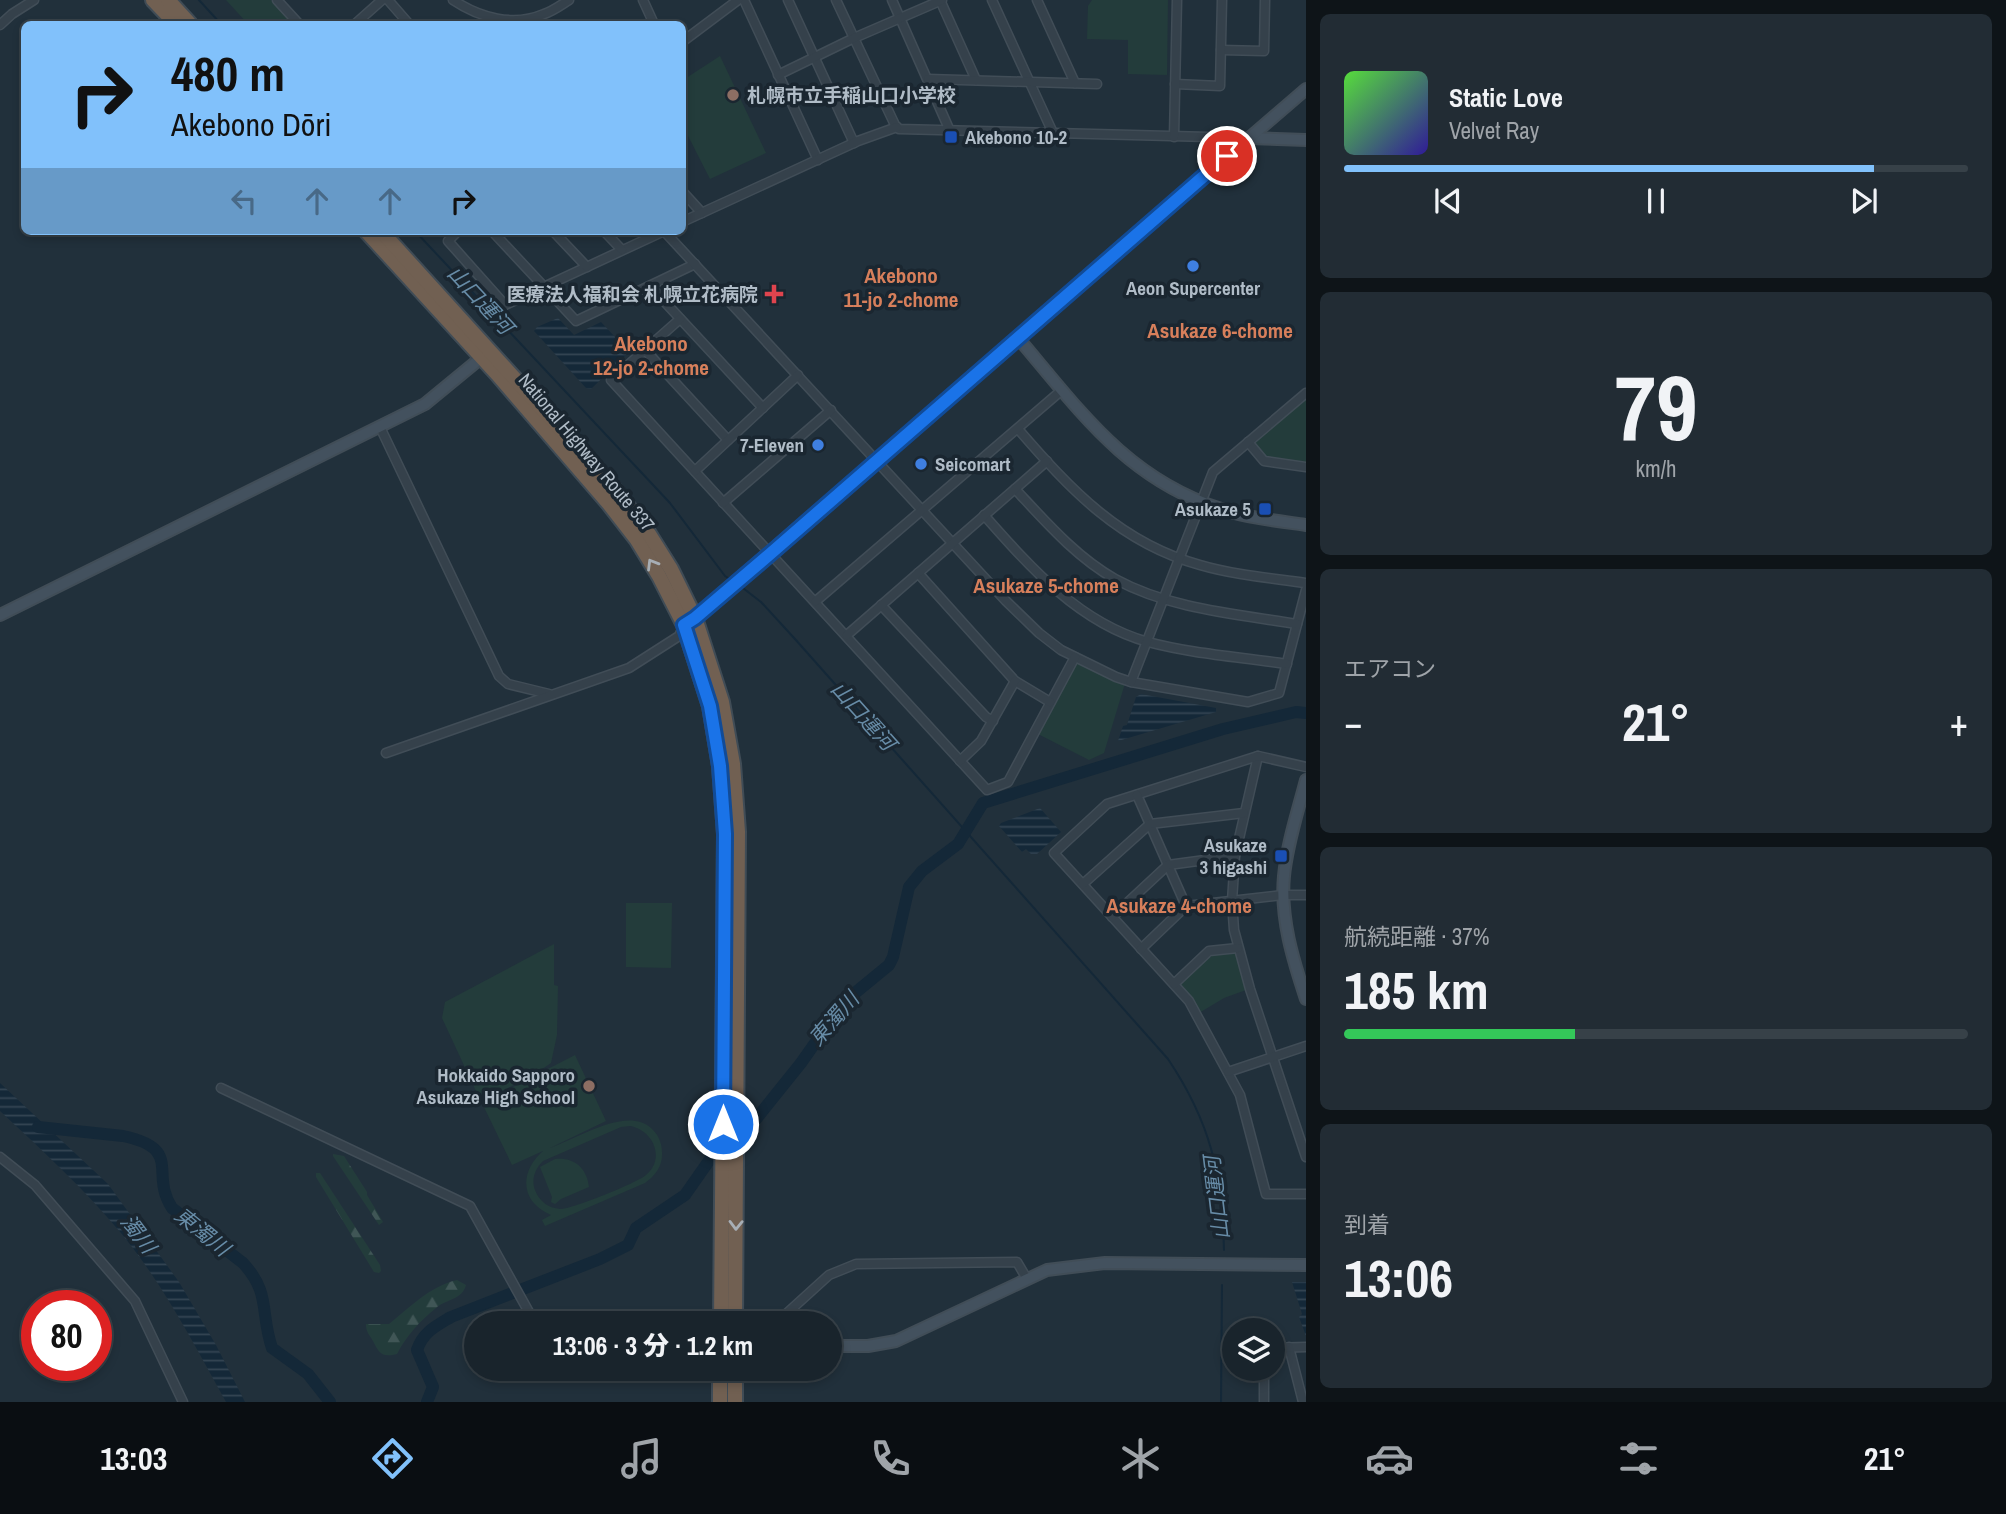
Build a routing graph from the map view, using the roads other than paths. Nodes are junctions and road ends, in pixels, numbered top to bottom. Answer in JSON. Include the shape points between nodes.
{"nodes":[{"id":1,"x":34,"y":0,"type":"edge"},
{"id":2,"x":153,"y":0,"type":"edge"},
{"id":3,"x":168,"y":0,"type":"edge"},
{"id":4,"x":277,"y":0,"type":"edge"},
{"id":5,"x":382,"y":0,"type":"edge"},
{"id":6,"x":388,"y":0,"type":"edge"},
{"id":7,"x":453,"y":0,"type":"edge"},
{"id":8,"x":569,"y":0,"type":"edge"},
{"id":9,"x":643,"y":0,"type":"edge"},
{"id":10,"x":738,"y":0,"type":"edge"},
{"id":11,"x":744,"y":0,"type":"edge"},
{"id":12,"x":788,"y":0,"type":"edge"},
{"id":13,"x":836,"y":0,"type":"edge"},
{"id":14,"x":892,"y":0,"type":"edge"},
{"id":15,"x":941,"y":0,"type":"edge"},
{"id":16,"x":992,"y":0,"type":"edge"},
{"id":17,"x":1037,"y":0,"type":"edge"},
{"id":18,"x":1177,"y":0,"type":"edge"},
{"id":19,"x":1222,"y":0,"type":"edge"},
{"id":20,"x":1265,"y":0,"type":"edge"},
{"id":21,"x":900,"y":18,"type":"junction"},
{"id":22,"x":173,"y":21,"type":"edge"},
{"id":23,"x":187,"y":21,"type":"edge"},
{"id":24,"x":296,"y":21,"type":"edge"},
{"id":25,"x":361,"y":21,"type":"edge"},
{"id":26,"x":406,"y":21,"type":"edge"},
{"id":27,"x":488,"y":21,"type":"edge"},
{"id":28,"x":653,"y":21,"type":"edge"},
{"id":29,"x":0,"y":25,"type":"edge"},
{"id":30,"x":854,"y":38,"type":"junction"},
{"id":31,"x":686,"y":39,"type":"edge"},
{"id":32,"x":1221,"y":50,"type":"junction"},
{"id":33,"x":814,"y":58,"type":"junction"},
{"id":34,"x":778,"y":75,"type":"junction"},
{"id":35,"x":928,"y":79,"type":"junction"},
{"id":36,"x":976,"y":80,"type":"junction"},
{"id":37,"x":1030,"y":82,"type":"junction"},
{"id":38,"x":1075,"y":83,"type":"junction"},
{"id":39,"x":1097,"y":83,"type":"dead end"},
{"id":40,"x":1175,"y":85,"type":"junction"},
{"id":41,"x":1306,"y":89,"type":"edge"},
{"id":42,"x":897,"y":127,"type":"junction"},
{"id":43,"x":950,"y":131,"type":"junction"},
{"id":44,"x":1053,"y":133,"type":"junction"},
{"id":45,"x":1174,"y":137,"type":"junction"},
{"id":46,"x":1248,"y":138,"type":"junction"},
{"id":47,"x":1306,"y":140,"type":"edge"},
{"id":48,"x":854,"y":143,"type":"junction"},
{"id":49,"x":818,"y":160,"type":"junction"},
{"id":50,"x":686,"y":195,"type":"edge"},
{"id":51,"x":702,"y":213,"type":"junction"},
{"id":52,"x":686,"y":220,"type":"edge"},
{"id":53,"x":370,"y":235,"type":"edge"},
{"id":54,"x":384,"y":235,"type":"edge"},
{"id":55,"x":454,"y":235,"type":"edge"},
{"id":56,"x":496,"y":235,"type":"edge"},
{"id":57,"x":557,"y":235,"type":"edge"},
{"id":58,"x":608,"y":235,"type":"edge"},
{"id":59,"x":655,"y":235,"type":"edge"},
{"id":60,"x":668,"y":235,"type":"edge"},
{"id":61,"x":622,"y":250,"type":"junction"},
{"id":62,"x":695,"y":264,"type":"junction"},
{"id":63,"x":587,"y":267,"type":"junction"},
{"id":64,"x":650,"y":286,"type":"junction"},
{"id":65,"x":543,"y":287,"type":"junction"},
{"id":66,"x":680,"y":319,"type":"junction"},
{"id":67,"x":1019,"y":339,"type":"junction"},
{"id":68,"x":645,"y":350,"type":"junction"},
{"id":69,"x":486,"y":354,"type":"junction"},
{"id":70,"x":799,"y":375,"type":"junction"},
{"id":71,"x":1062,"y":390,"type":"junction"},
{"id":72,"x":1306,"y":393,"type":"edge"},
{"id":73,"x":763,"y":408,"type":"junction"},
{"id":74,"x":831,"y":410,"type":"junction"},
{"id":75,"x":380,"y":427,"type":"junction"},
{"id":76,"x":1018,"y":429,"type":"junction"},
{"id":77,"x":728,"y":440,"type":"junction"},
{"id":78,"x":1248,"y":442,"type":"junction"},
{"id":79,"x":878,"y":461,"type":"junction"},
{"id":80,"x":1047,"y":461,"type":"junction"},
{"id":81,"x":1306,"y":467,"type":"edge"},
{"id":82,"x":695,"y":471,"type":"junction"},
{"id":83,"x":1015,"y":489,"type":"junction"},
{"id":84,"x":1202,"y":502,"type":"junction"},
{"id":85,"x":723,"y":503,"type":"junction"},
{"id":86,"x":923,"y":511,"type":"junction"},
{"id":87,"x":984,"y":515,"type":"junction"},
{"id":88,"x":1306,"y":526,"type":"edge"},
{"id":89,"x":953,"y":543,"type":"junction"},
{"id":90,"x":770,"y":554,"type":"junction"},
{"id":91,"x":1180,"y":558,"type":"junction"},
{"id":92,"x":918,"y":573,"type":"junction"},
{"id":93,"x":1306,"y":583,"type":"edge"},
{"id":94,"x":1306,"y":590,"type":"edge"},
{"id":95,"x":1164,"y":600,"type":"junction"},
{"id":96,"x":816,"y":601,"type":"junction"},
{"id":97,"x":881,"y":605,"type":"junction"},
{"id":98,"x":0,"y":615,"type":"edge"},
{"id":99,"x":690,"y":621,"type":"junction"},
{"id":100,"x":1297,"y":624,"type":"junction"},
{"id":101,"x":847,"y":635,"type":"junction"},
{"id":102,"x":1147,"y":641,"type":"junction"},
{"id":103,"x":1075,"y":657,"type":"junction"},
{"id":104,"x":1287,"y":664,"type":"junction"},
{"id":105,"x":1015,"y":681,"type":"junction"},
{"id":106,"x":1131,"y":682,"type":"junction"},
{"id":107,"x":549,"y":694,"type":"junction"},
{"id":108,"x":1051,"y":702,"type":"junction"},
{"id":109,"x":992,"y":721,"type":"junction"},
{"id":110,"x":386,"y":753,"type":"dead end"},
{"id":111,"x":1258,"y":756,"type":"junction"},
{"id":112,"x":960,"y":761,"type":"junction"},
{"id":113,"x":1306,"y":767,"type":"edge"},
{"id":114,"x":1306,"y":780,"type":"edge"},
{"id":115,"x":1137,"y":795,"type":"junction"},
{"id":116,"x":1244,"y":813,"type":"junction"},
{"id":117,"x":1150,"y":824,"type":"junction"},
{"id":118,"x":1234,"y":856,"type":"junction"},
{"id":119,"x":1168,"y":865,"type":"junction"},
{"id":120,"x":1083,"y":884,"type":"junction"},
{"id":121,"x":1283,"y":895,"type":"junction"},
{"id":122,"x":1306,"y":895,"type":"edge"},
{"id":123,"x":1232,"y":901,"type":"junction"},
{"id":124,"x":1186,"y":906,"type":"junction"},
{"id":125,"x":1112,"y":916,"type":"junction"},
{"id":126,"x":1238,"y":948,"type":"junction"},
{"id":127,"x":1141,"y":949,"type":"junction"},
{"id":128,"x":1174,"y":984,"type":"junction"},
{"id":129,"x":1306,"y":999,"type":"edge"},
{"id":130,"x":1306,"y":1046,"type":"edge"},
{"id":131,"x":1272,"y":1058,"type":"junction"},
{"id":132,"x":1228,"y":1072,"type":"junction"},
{"id":133,"x":221,"y":1088,"type":"dead end"},
{"id":134,"x":730,"y":1126,"type":"junction"},
{"id":135,"x":0,"y":1157,"type":"edge"},
{"id":136,"x":1306,"y":1157,"type":"edge"},
{"id":137,"x":1306,"y":1194,"type":"edge"},
{"id":138,"x":1306,"y":1265,"type":"edge"},
{"id":139,"x":1027,"y":1279,"type":"junction"},
{"id":140,"x":528,"y":1311,"type":"edge"},
{"id":141,"x":721,"y":1311,"type":"edge"},
{"id":142,"x":735,"y":1311,"type":"edge"},
{"id":143,"x":789,"y":1311,"type":"edge"},
{"id":144,"x":842,"y":1346,"type":"edge"},
{"id":145,"x":1306,"y":1347,"type":"edge"},
{"id":146,"x":1285,"y":1348,"type":"edge"},
{"id":147,"x":1289,"y":1348,"type":"junction"},
{"id":148,"x":720,"y":1381,"type":"edge"},
{"id":149,"x":735,"y":1381,"type":"edge"},
{"id":150,"x":1264,"y":1381,"type":"edge"},
{"id":151,"x":183,"y":1402,"type":"edge"},
{"id":152,"x":720,"y":1402,"type":"edge"},
{"id":153,"x":735,"y":1402,"type":"edge"},
{"id":154,"x":1264,"y":1402,"type":"edge"},
{"id":155,"x":1303,"y":1402,"type":"edge"}],
"edges":[{"from":1,"to":29,"type":"street"},
{"from":2,"to":22,"type":"highway"},
{"from":3,"to":23,"type":"highway"},
{"from":4,"to":24,"type":"street"},
{"from":5,"to":25,"type":"street"},
{"from":6,"to":26,"type":"street"},
{"from":7,"to":27,"type":"street"},
{"from":8,"to":27,"type":"street","via":[[544,15]]},
{"from":9,"to":28,"type":"street"},
{"from":10,"to":31,"type":"street"},
{"from":11,"to":34,"type":"street"},
{"from":12,"to":33,"type":"street"},
{"from":13,"to":30,"type":"street"},
{"from":14,"to":21,"type":"street"},
{"from":15,"to":21,"type":"street"},
{"from":15,"to":36,"type":"street"},
{"from":16,"to":37,"type":"street"},
{"from":17,"to":38,"type":"street"},
{"from":18,"to":40,"type":"street"},
{"from":19,"to":32,"type":"street"},
{"from":20,"to":32,"type":"street","via":[[1264,51]]},
{"from":21,"to":30,"type":"street"},
{"from":21,"to":35,"type":"street"},
{"from":30,"to":33,"type":"street"},
{"from":30,"to":42,"type":"street"},
{"from":32,"to":40,"type":"street","via":[[1220,86]]},
{"from":33,"to":34,"type":"street"},
{"from":33,"to":48,"type":"street"},
{"from":34,"to":49,"type":"street"},
{"from":35,"to":36,"type":"street"},
{"from":35,"to":43,"type":"street"},
{"from":36,"to":37,"type":"street"},
{"from":37,"to":38,"type":"street"},
{"from":37,"to":44,"type":"street"},
{"from":38,"to":39,"type":"street"},
{"from":40,"to":45,"type":"street"},
{"from":41,"to":46,"type":"street"},
{"from":42,"to":43,"type":"street"},
{"from":42,"to":48,"type":"street"},
{"from":43,"to":44,"type":"street"},
{"from":44,"to":45,"type":"street"},
{"from":45,"to":46,"type":"street"},
{"from":46,"to":47,"type":"street"},
{"from":46,"to":67,"type":"street"},
{"from":48,"to":49,"type":"street"},
{"from":49,"to":51,"type":"street"},
{"from":50,"to":51,"type":"street"},
{"from":51,"to":52,"type":"street"},
{"from":53,"to":69,"type":"highway","name":"National Highway Route 337"},
{"from":54,"to":69,"type":"highway","name":"National Highway Route 337"},
{"from":55,"to":65,"type":"street","via":[[447,241],[505,305]]},
{"from":56,"to":65,"type":"street"},
{"from":57,"to":63,"type":"street"},
{"from":58,"to":61,"type":"street"},
{"from":59,"to":61,"type":"street"},
{"from":60,"to":62,"type":"street"},
{"from":61,"to":63,"type":"street"},
{"from":62,"to":64,"type":"street"},
{"from":62,"to":70,"type":"street"},
{"from":63,"to":65,"type":"street"},
{"from":64,"to":65,"type":"street","via":[[576,321]]},
{"from":64,"to":66,"type":"street"},
{"from":66,"to":68,"type":"street"},
{"from":66,"to":73,"type":"street"},
{"from":67,"to":71,"type":"street"},
{"from":67,"to":79,"type":"street"},
{"from":68,"to":77,"type":"street"},
{"from":68,"to":82,"type":"street","via":[[611,380]]},
{"from":69,"to":75,"type":"street","via":[[425,404]]},
{"from":69,"to":99,"type":"highway","name":"National Highway Route 337","via":[[613,487],[671,569]]},
{"from":70,"to":73,"type":"street"},
{"from":70,"to":74,"type":"street"},
{"from":71,"to":76,"type":"street"},
{"from":71,"to":84,"type":"street","via":[[1132,463]]},
{"from":72,"to":78,"type":"street"},
{"from":73,"to":77,"type":"street"},
{"from":74,"to":79,"type":"street"},
{"from":74,"to":85,"type":"street"},
{"from":75,"to":98,"type":"street"},
{"from":75,"to":107,"type":"street","via":[[499,676],[508,684]]},
{"from":76,"to":80,"type":"street"},
{"from":76,"to":86,"type":"street"},
{"from":77,"to":82,"type":"street"},
{"from":78,"to":81,"type":"street","via":[[1264,461]]},
{"from":78,"to":84,"type":"street","via":[[1213,472]]},
{"from":79,"to":86,"type":"street"},
{"from":79,"to":90,"type":"street"},
{"from":80,"to":83,"type":"street"},
{"from":80,"to":91,"type":"street","via":[[1102,516],[1146,544]]},
{"from":82,"to":85,"type":"street"},
{"from":83,"to":87,"type":"street"},
{"from":83,"to":95,"type":"street","via":[[1096,566]]},
{"from":84,"to":88,"type":"street"},
{"from":84,"to":91,"type":"street"},
{"from":85,"to":90,"type":"street"},
{"from":86,"to":89,"type":"street"},
{"from":86,"to":96,"type":"street"},
{"from":87,"to":89,"type":"street"},
{"from":87,"to":102,"type":"street","via":[[1031,569],[1082,610]]},
{"from":89,"to":92,"type":"street"},
{"from":89,"to":103,"type":"street","via":[[1039,634]]},
{"from":90,"to":96,"type":"street"},
{"from":90,"to":99,"type":"street"},
{"from":91,"to":93,"type":"street"},
{"from":91,"to":95,"type":"street"},
{"from":92,"to":97,"type":"street"},
{"from":92,"to":105,"type":"street"},
{"from":94,"to":100,"type":"street"},
{"from":95,"to":100,"type":"street"},
{"from":95,"to":102,"type":"street"},
{"from":96,"to":101,"type":"street"},
{"from":97,"to":101,"type":"street"},
{"from":97,"to":109,"type":"street"},
{"from":99,"to":107,"type":"street","via":[[679,636],[629,668]]},
{"from":99,"to":134,"type":"highway","name":"National Highway Route 337","via":[[722,702],[733,764],[738,832]]},
{"from":100,"to":104,"type":"street"},
{"from":101,"to":112,"type":"street"},
{"from":102,"to":104,"type":"street"},
{"from":102,"to":106,"type":"street"},
{"from":103,"to":106,"type":"street"},
{"from":103,"to":108,"type":"street"},
{"from":104,"to":106,"type":"street","via":[[1279,693],[1248,702]]},
{"from":105,"to":108,"type":"street"},
{"from":105,"to":109,"type":"street"},
{"from":107,"to":110,"type":"street"},
{"from":108,"to":112,"type":"street","via":[[1008,782],[986,790]]},
{"from":109,"to":112,"type":"street","via":[[981,741]]},
{"from":111,"to":113,"type":"street"},
{"from":111,"to":115,"type":"street"},
{"from":111,"to":116,"type":"street"},
{"from":114,"to":121,"type":"street","via":[[1287,855]]},
{"from":115,"to":117,"type":"street"},
{"from":115,"to":120,"type":"street","via":[[1107,804],[1054,853]]},
{"from":116,"to":117,"type":"street"},
{"from":116,"to":118,"type":"street"},
{"from":117,"to":119,"type":"street"},
{"from":117,"to":120,"type":"street"},
{"from":118,"to":119,"type":"street"},
{"from":118,"to":123,"type":"street"},
{"from":119,"to":124,"type":"street"},
{"from":119,"to":125,"type":"street"},
{"from":120,"to":125,"type":"street"},
{"from":121,"to":122,"type":"street"},
{"from":121,"to":123,"type":"street"},
{"from":121,"to":129,"type":"street","via":[[1290,946]]},
{"from":123,"to":124,"type":"street"},
{"from":123,"to":126,"type":"street"},
{"from":124,"to":127,"type":"street"},
{"from":125,"to":127,"type":"street"},
{"from":126,"to":128,"type":"street","via":[[1209,951]]},
{"from":126,"to":131,"type":"street"},
{"from":127,"to":128,"type":"street"},
{"from":128,"to":132,"type":"street","via":[[1189,1001]]},
{"from":130,"to":131,"type":"street"},
{"from":131,"to":132,"type":"street"},
{"from":131,"to":136,"type":"street"},
{"from":132,"to":137,"type":"street","via":[[1240,1095],[1266,1194]]},
{"from":133,"to":140,"type":"street","via":[[467,1204]]},
{"from":134,"to":141,"type":"highway","name":"National Highway Route 337","via":[[722,1164]]},
{"from":134,"to":142,"type":"highway","name":"National Highway Route 337","one_way":true,"via":[[737,1157]]},
{"from":135,"to":151,"type":"street","via":[[35,1185],[135,1301]]},
{"from":138,"to":139,"type":"street","via":[[1105,1263],[1047,1270]]},
{"from":139,"to":143,"type":"street","via":[[1017,1262],[856,1264],[829,1275]]},
{"from":139,"to":144,"type":"street","via":[[896,1341]]},
{"from":145,"to":147,"type":"street"},
{"from":146,"to":147,"type":"street"},
{"from":147,"to":155,"type":"street"},
{"from":148,"to":152,"type":"highway"},
{"from":149,"to":153,"type":"highway"},
{"from":150,"to":154,"type":"street"}]}
